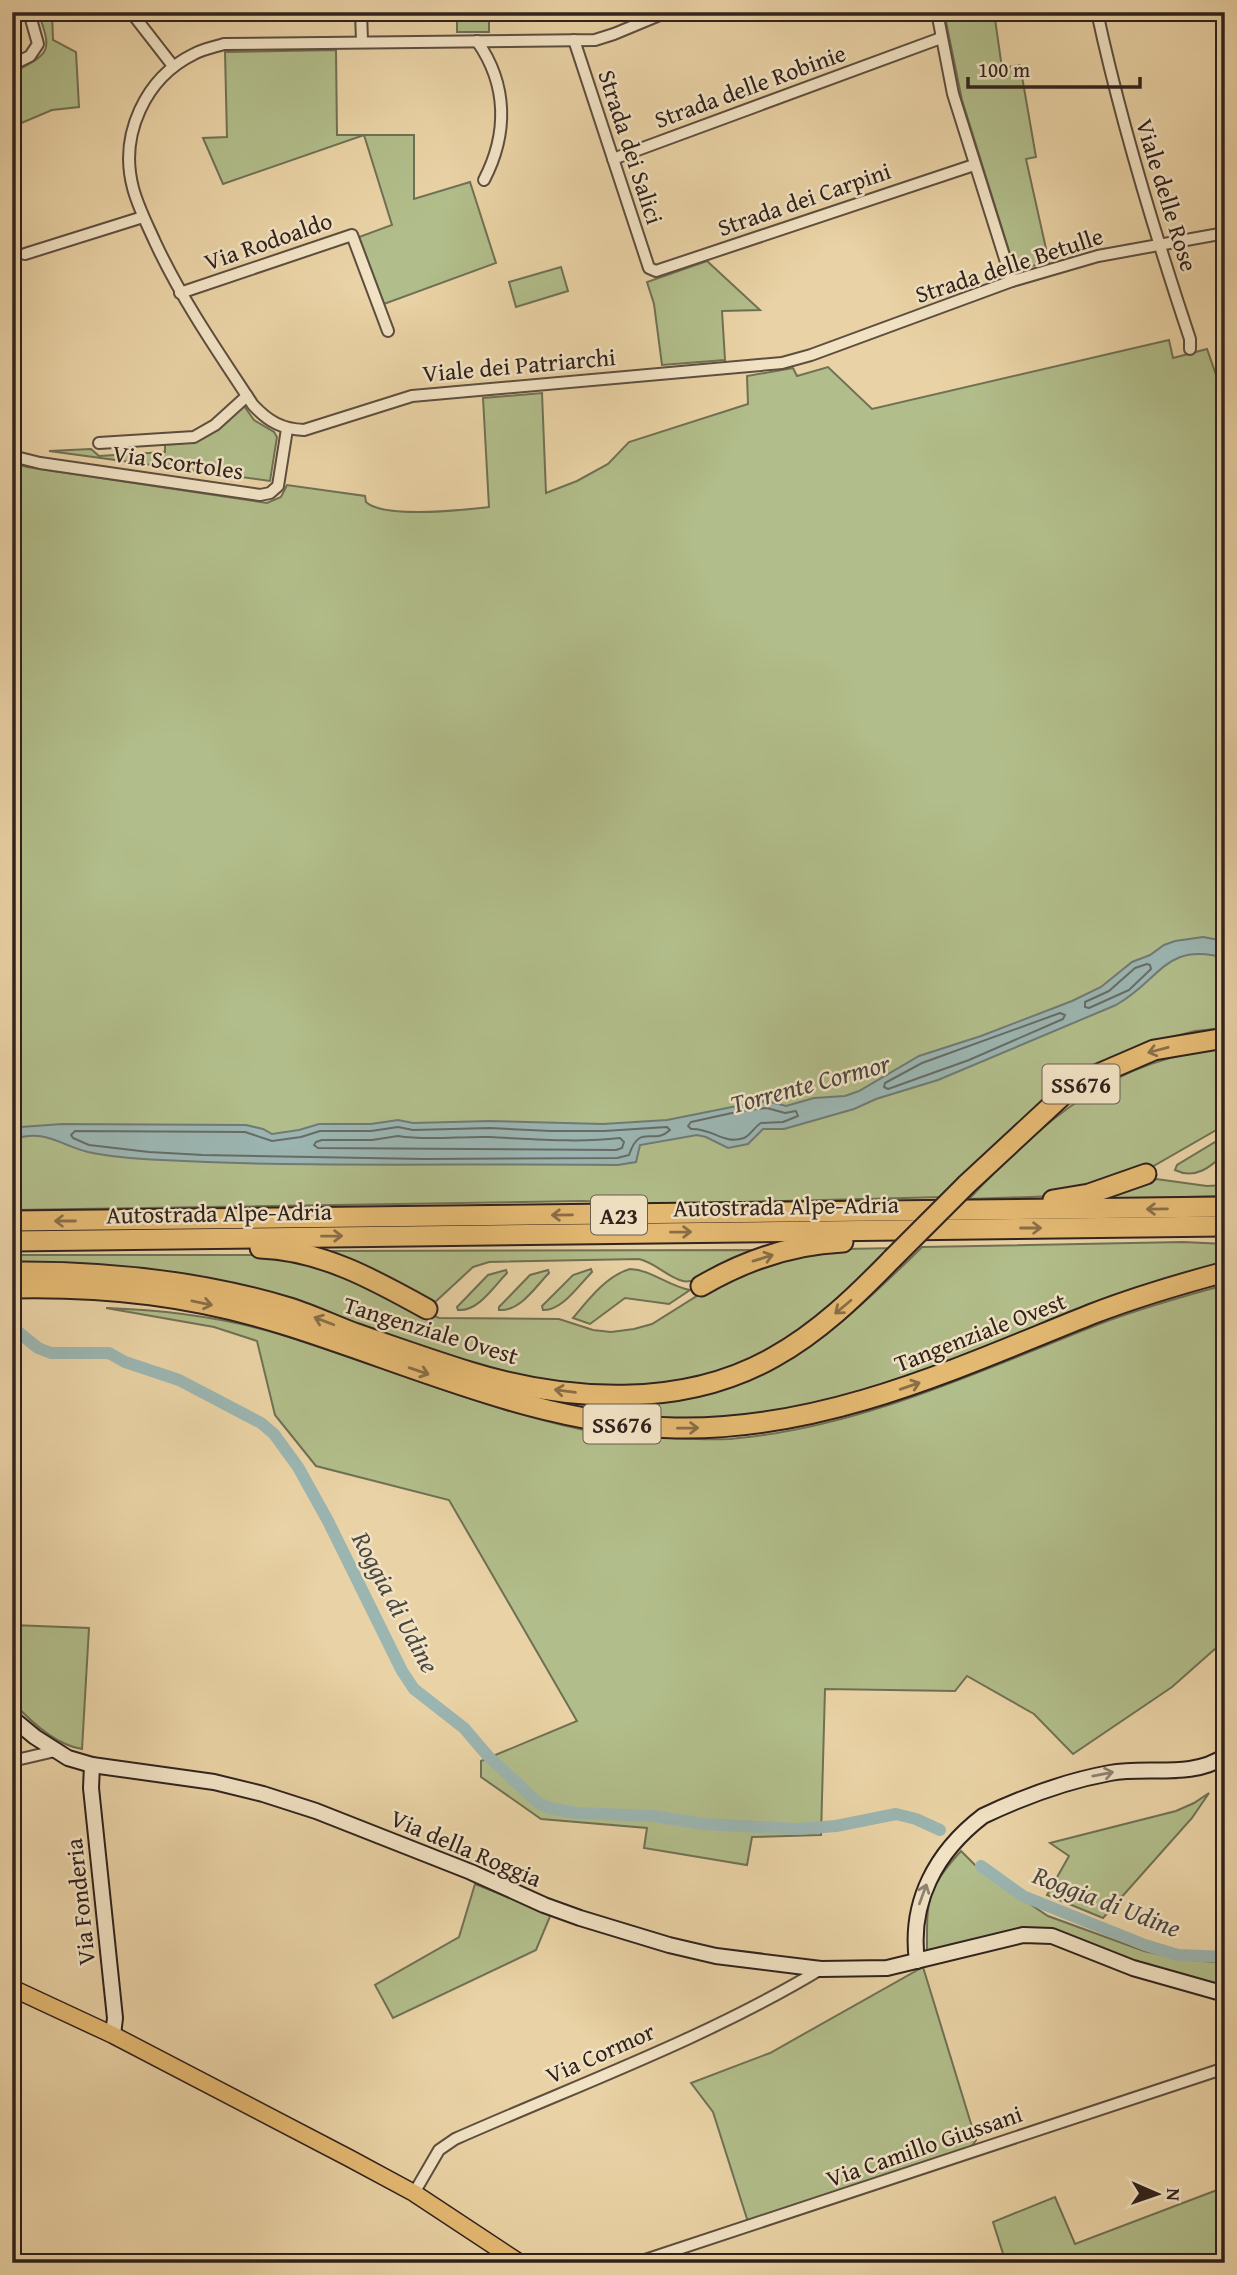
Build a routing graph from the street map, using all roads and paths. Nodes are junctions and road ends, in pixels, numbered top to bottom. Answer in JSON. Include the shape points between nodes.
{"nodes":[{"id":1,"x":29,"y":12,"type":"edge"},
{"id":2,"x":131,"y":12,"type":"edge"},
{"id":3,"x":361,"y":12,"type":"edge"},
{"id":4,"x":667,"y":12,"type":"edge"},
{"id":5,"x":937,"y":12,"type":"edge"},
{"id":6,"x":1097,"y":12,"type":"edge"},
{"id":7,"x":941,"y":38,"type":"junction"},
{"id":8,"x":574,"y":40,"type":"junction"},
{"id":9,"x":362,"y":41,"type":"junction"},
{"id":10,"x":477,"y":41,"type":"junction"},
{"id":11,"x":12,"y":65,"type":"edge"},
{"id":12,"x":173,"y":66,"type":"junction"},
{"id":13,"x":613,"y":159,"type":"junction"},
{"id":14,"x":974,"y":165,"type":"junction"},
{"id":15,"x":484,"y":180,"type":"dead end"},
{"id":16,"x":143,"y":217,"type":"junction"},
{"id":17,"x":1225,"y":233,"type":"edge"},
{"id":18,"x":1159,"y":244,"type":"junction"},
{"id":19,"x":25,"y":254,"type":"dead end"},
{"id":20,"x":649,"y":268,"type":"joint"},
{"id":21,"x":1012,"y":281,"type":"junction"},
{"id":22,"x":180,"y":293,"type":"junction"},
{"id":23,"x":388,"y":331,"type":"dead end"},
{"id":24,"x":1190,"y":349,"type":"dead end"},
{"id":25,"x":811,"y":355,"type":"joint"},
{"id":26,"x":247,"y":396,"type":"junction"},
{"id":27,"x":287,"y":429,"type":"junction"},
{"id":28,"x":99,"y":443,"type":"dead end"},
{"id":29,"x":12,"y":456,"type":"edge"},
{"id":30,"x":1225,"y":1038,"type":"edge"},
{"id":31,"x":1146,"y":1174,"type":"dead end"},
{"id":32,"x":1225,"y":1207,"type":"edge"},
{"id":33,"x":962,"y":1211,"type":"junction"},
{"id":34,"x":12,"y":1221,"type":"edge"},
{"id":35,"x":1225,"y":1226,"type":"edge"},
{"id":36,"x":983,"y":1228,"type":"junction"},
{"id":37,"x":141,"y":1238,"type":"junction"},
{"id":38,"x":12,"y":1241,"type":"edge"},
{"id":39,"x":12,"y":1272,"type":"edge"},
{"id":40,"x":1225,"y":1272,"type":"edge"},
{"id":41,"x":701,"y":1286,"type":"dead end"},
{"id":42,"x":12,"y":1288,"type":"edge"},
{"id":43,"x":427,"y":1309,"type":"dead end"},
{"id":44,"x":12,"y":1717,"type":"edge"},
{"id":45,"x":55,"y":1751,"type":"junction"},
{"id":46,"x":1225,"y":1756,"type":"edge"},
{"id":47,"x":12,"y":1761,"type":"edge"},
{"id":48,"x":92,"y":1765,"type":"junction"},
{"id":49,"x":918,"y":1961,"type":"junction"},
{"id":50,"x":821,"y":1969,"type":"junction"},
{"id":51,"x":12,"y":1988,"type":"edge"},
{"id":52,"x":1225,"y":1994,"type":"edge"},
{"id":53,"x":113,"y":2035,"type":"junction"},
{"id":54,"x":1225,"y":2068,"type":"edge"},
{"id":55,"x":414,"y":2193,"type":"junction"},
{"id":56,"x":520,"y":2263,"type":"edge"},
{"id":57,"x":636,"y":2263,"type":"edge"}],
"edges":[{"from":1,"to":11,"type":"street","via":[[38,44],[30,56]]},
{"from":2,"to":12,"type":"street"},
{"from":3,"to":9,"type":"street"},
{"from":4,"to":8,"type":"street","via":[[595,40]]},
{"from":5,"to":7,"type":"street"},
{"from":6,"to":18,"type":"street","name":"Viale delle Rose","via":[[1114,90]]},
{"from":7,"to":13,"type":"street","name":"Strada delle Robinie"},
{"from":7,"to":14,"type":"street"},
{"from":8,"to":10,"type":"street"},
{"from":8,"to":13,"type":"street","name":"Strada dei Salici"},
{"from":9,"to":10,"type":"street"},
{"from":9,"to":12,"type":"street","via":[[224,44]]},
{"from":10,"to":15,"type":"street","via":[[499,90],[502,131]]},
{"from":12,"to":16,"type":"street","via":[[148,93],[135,120],[129,149],[132,186]]},
{"from":13,"to":20,"type":"street","name":"Strada dei Salici"},
{"from":14,"to":20,"type":"street","name":"Strada dei Carpini","via":[[656,271]]},
{"from":14,"to":21,"type":"street"},
{"from":16,"to":19,"type":"street"},
{"from":16,"to":22,"type":"street"},
{"from":17,"to":18,"type":"street","name":"Strada delle Betulle"},
{"from":18,"to":21,"type":"street","name":"Strada delle Betulle"},
{"from":18,"to":24,"type":"street","name":"Viale delle Rose"},
{"from":21,"to":25,"type":"street","name":"Strada delle Betulle"},
{"from":22,"to":23,"type":"street","name":"Via Rodoaldo","via":[[352,235]]},
{"from":22,"to":26,"type":"street"},
{"from":25,"to":27,"type":"street","name":"Viale dei Patriarchi","via":[[782,363],[412,396],[304,430]]},
{"from":26,"to":27,"type":"street","via":[[267,420]]},
{"from":26,"to":28,"type":"street","via":[[194,437]]},
{"from":27,"to":29,"type":"street","name":"Via Scortoles","via":[[278,486],[260,495]]},
{"from":30,"to":39,"type":"highway","name":"Tangenziale Ovest","number":"SS676","one_way":true,"bridge":true,"via":[[1154,1050],[1063,1095],[817,1329],[773,1358],[687,1389],[610,1395],[536,1387],[472,1373],[291,1309],[216,1289],[149,1278]]},
{"from":31,"to":33,"type":"highway","via":[[1070,1199],[989,1200]]},
{"from":32,"to":33,"type":"highway","name":"Autostrada Alpe-Adria","number":"A23","one_way":true},
{"from":33,"to":34,"type":"highway","name":"Autostrada Alpe-Adria","number":"A23","one_way":true},
{"from":36,"to":35,"type":"highway","name":"Autostrada Alpe-Adria","number":"A23","one_way":true},
{"from":37,"to":36,"type":"highway","name":"Autostrada Alpe-Adria","number":"A23","one_way":true},
{"from":41,"to":36,"type":"highway","one_way":true,"via":[[752,1261],[804,1247],[940,1240]]},
{"from":37,"to":38,"type":"highway","name":"Autostrada Alpe-Adria","number":"A23"},
{"from":37,"to":43,"type":"highway","via":[[183,1247],[300,1252],[364,1275]]},
{"from":42,"to":40,"type":"highway","name":"Tangenziale Ovest","number":"SS676","one_way":true,"via":[[165,1295],[285,1324],[526,1405],[593,1420],[675,1428],[756,1424],[848,1405],[932,1379],[1170,1286]]},
{"from":44,"to":45,"type":"street","name":"Via della Roggia"},
{"from":45,"to":47,"type":"street"},
{"from":45,"to":48,"type":"street","name":"Via della Roggia"},
{"from":49,"to":46,"type":"street","one_way":true,"via":[[919,1905],[927,1881],[949,1850],[983,1816],[1080,1779],[1121,1771],[1192,1769]]},
{"from":48,"to":50,"type":"street","name":"Via della Roggia","via":[[214,1782],[263,1794],[619,1931],[716,1956]]},
{"from":48,"to":53,"type":"street","name":"Via Fonderia"},
{"from":49,"to":50,"type":"street","name":"Via della Roggia","via":[[887,1968]]},
{"from":49,"to":52,"type":"street","name":"Via della Roggia","via":[[1043,1934],[1133,1968]]},
{"from":50,"to":55,"type":"street","name":"Via Cormor","via":[[730,2017],[456,2139],[439,2150]]},
{"from":51,"to":53,"type":"main road"},
{"from":53,"to":55,"type":"main road"},
{"from":54,"to":57,"type":"street","name":"Via Camillo Giussani"},
{"from":55,"to":56,"type":"main road"}]}
